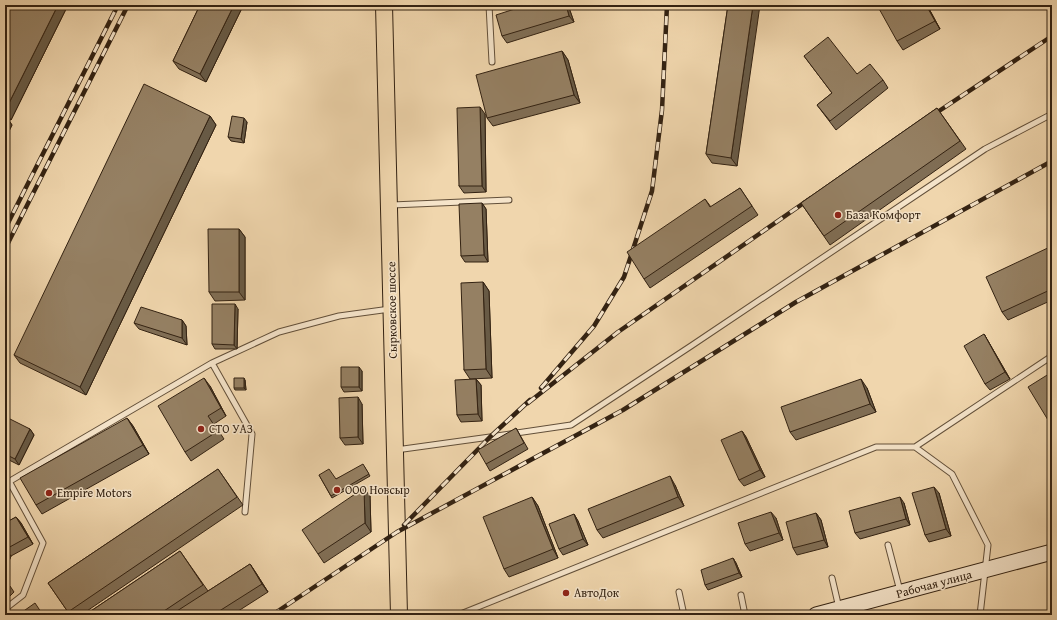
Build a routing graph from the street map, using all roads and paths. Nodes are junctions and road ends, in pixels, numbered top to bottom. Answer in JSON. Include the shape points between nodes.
{"nodes":[{"id":1,"x":384,"y":5,"type":"edge"},
{"id":2,"x":489,"y":5,"type":"edge"},
{"id":3,"x":492,"y":62,"type":"dead end"},
{"id":4,"x":1052,"y":114,"type":"edge"},
{"id":5,"x":509,"y":200,"type":"dead end"},
{"id":6,"x":390,"y":205,"type":"junction"},
{"id":7,"x":392,"y":309,"type":"junction"},
{"id":8,"x":1052,"y":356,"type":"edge"},
{"id":9,"x":212,"y":363,"type":"junction"},
{"id":10,"x":915,"y":447,"type":"junction"},
{"id":11,"x":395,"y":450,"type":"junction"},
{"id":12,"x":7,"y":483,"type":"edge"},
{"id":13,"x":245,"y":512,"type":"dead end"},
{"id":14,"x":888,"y":545,"type":"dead end"},
{"id":15,"x":1052,"y":552,"type":"edge"},
{"id":16,"x":985,"y":570,"type":"junction"},
{"id":17,"x":832,"y":578,"type":"dead end"},
{"id":18,"x":679,"y":592,"type":"dead end"},
{"id":19,"x":901,"y":593,"type":"junction"},
{"id":20,"x":741,"y":595,"type":"dead end"},
{"id":21,"x":5,"y":609,"type":"edge"},
{"id":22,"x":839,"y":609,"type":"junction"},
{"id":23,"x":399,"y":615,"type":"edge"},
{"id":24,"x":458,"y":615,"type":"edge"},
{"id":25,"x":684,"y":615,"type":"edge"},
{"id":26,"x":745,"y":615,"type":"edge"},
{"id":27,"x":816,"y":615,"type":"edge"},
{"id":28,"x":980,"y":615,"type":"edge"}],
"edges":[{"from":1,"to":6,"type":"main road","name":"Сырковское шоссе"},
{"from":2,"to":3,"type":"lane"},
{"from":4,"to":11,"type":"lane","via":[[985,149],[571,425]]},
{"from":5,"to":6,"type":"lane"},
{"from":6,"to":7,"type":"main road","name":"Сырковское шоссе"},
{"from":7,"to":9,"type":"lane","via":[[339,316],[279,332]]},
{"from":7,"to":11,"type":"main road","name":"Сырковское шоссе"},
{"from":8,"to":10,"type":"lane"},
{"from":9,"to":12,"type":"lane"},
{"from":9,"to":13,"type":"lane","via":[[252,434]]},
{"from":10,"to":16,"type":"lane","via":[[952,474],[988,545]]},
{"from":10,"to":24,"type":"lane","via":[[876,447]]},
{"from":11,"to":23,"type":"main road","name":"Сырковское шоссе"},
{"from":12,"to":21,"type":"lane","via":[[43,543],[23,595]]},
{"from":14,"to":19,"type":"lane"},
{"from":15,"to":16,"type":"main road","name":"Рабочая улица"},
{"from":16,"to":19,"type":"main road","name":"Рабочая улица"},
{"from":16,"to":28,"type":"lane"},
{"from":17,"to":22,"type":"lane"},
{"from":18,"to":25,"type":"lane"},
{"from":19,"to":22,"type":"main road","name":"Рабочая улица"},
{"from":20,"to":26,"type":"lane"},
{"from":22,"to":27,"type":"main road","name":"Рабочая улица"}]}
